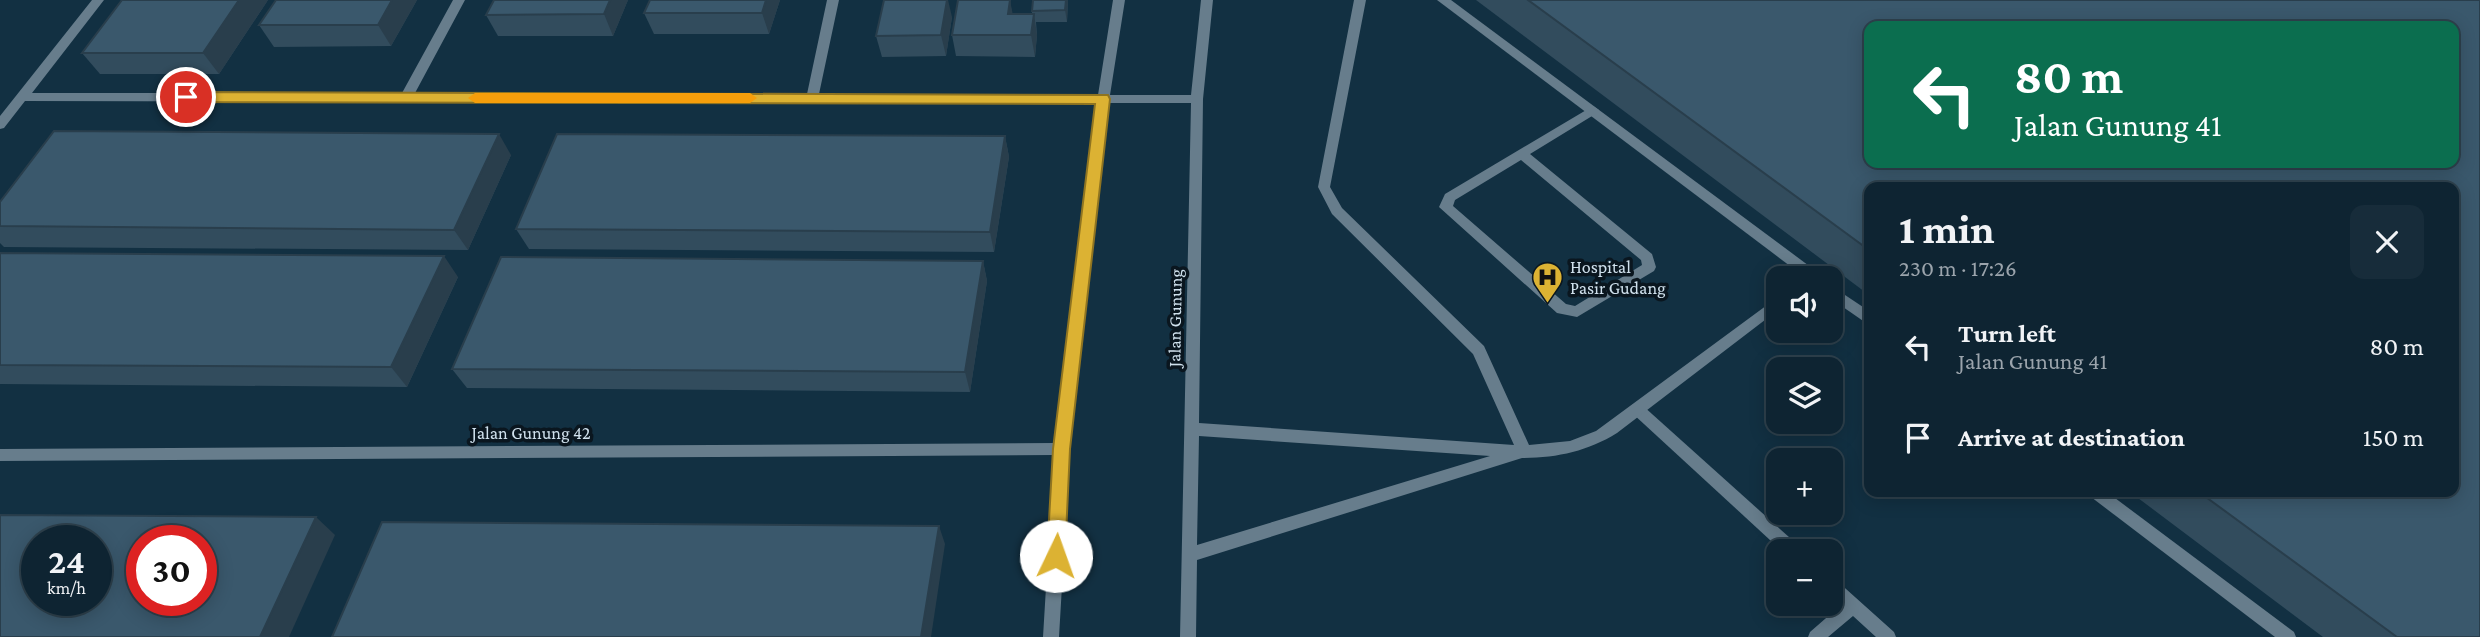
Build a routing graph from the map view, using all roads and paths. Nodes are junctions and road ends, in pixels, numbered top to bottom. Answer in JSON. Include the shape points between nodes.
{"nodes":[{"id":1,"x":98,"y":0,"type":"edge"},
{"id":2,"x":459,"y":0,"type":"edge"},
{"id":3,"x":833,"y":0,"type":"edge"},
{"id":4,"x":1119,"y":0,"type":"edge"},
{"id":5,"x":1207,"y":0,"type":"edge"},
{"id":6,"x":1360,"y":0,"type":"edge"},
{"id":7,"x":1443,"y":0,"type":"edge"},
{"id":8,"x":22,"y":97,"type":"junction"},
{"id":9,"x":406,"y":98,"type":"junction"},
{"id":10,"x":812,"y":98,"type":"junction"},
{"id":11,"x":1103,"y":99,"type":"junction"},
{"id":12,"x":1197,"y":99,"type":"junction"},
{"id":13,"x":1593,"y":110,"type":"junction"},
{"id":14,"x":0,"y":125,"type":"edge"},
{"id":15,"x":1522,"y":154,"type":"junction"},
{"id":16,"x":1798,"y":266,"type":"edge"},
{"id":17,"x":1843,"y":300,"type":"edge"},
{"id":18,"x":1766,"y":311,"type":"edge"},
{"id":19,"x":1864,"y":315,"type":"edge"},
{"id":20,"x":1637,"y":410,"type":"junction"},
{"id":21,"x":1192,"y":429,"type":"junction"},
{"id":22,"x":1062,"y":449,"type":"junction"},
{"id":23,"x":1525,"y":452,"type":"junction"},
{"id":24,"x":0,"y":455,"type":"edge"},
{"id":25,"x":2103,"y":497,"type":"edge"},
{"id":26,"x":1780,"y":539,"type":"edge"},
{"id":27,"x":1189,"y":555,"type":"junction"},
{"id":28,"x":1843,"y":596,"type":"edge"},
{"id":29,"x":1853,"y":605,"type":"junction"},
{"id":30,"x":1051,"y":637,"type":"edge"},
{"id":31,"x":1188,"y":637,"type":"edge"},
{"id":32,"x":1815,"y":637,"type":"edge"},
{"id":33,"x":1888,"y":637,"type":"edge"},
{"id":34,"x":2288,"y":637,"type":"edge"}],
"edges":[{"from":1,"to":8,"type":"street"},
{"from":2,"to":9,"type":"street"},
{"from":3,"to":10,"type":"street"},
{"from":4,"to":11,"type":"street"},
{"from":5,"to":12,"type":"street","name":"Jalan Gunung"},
{"from":6,"to":23,"type":"street","via":[[1324,187],[1337,211],[1479,350]]},
{"from":7,"to":13,"type":"street"},
{"from":8,"to":9,"type":"street"},
{"from":8,"to":14,"type":"street"},
{"from":9,"to":10,"type":"street"},
{"from":10,"to":11,"type":"street"},
{"from":11,"to":12,"type":"street"},
{"from":11,"to":22,"type":"street"},
{"from":12,"to":21,"type":"street","name":"Jalan Gunung"},
{"from":13,"to":15,"type":"street"},
{"from":13,"to":16,"type":"street"},
{"from":15,"to":15,"type":"street","via":[[1450,197],[1446,207],[1562,309],[1577,312],[1649,267],[1647,258]]},
{"from":17,"to":19,"type":"street"},
{"from":18,"to":20,"type":"street"},
{"from":20,"to":23,"type":"street","via":[[1592,441],[1566,449]]},
{"from":20,"to":26,"type":"street"},
{"from":21,"to":23,"type":"street"},
{"from":21,"to":27,"type":"street","name":"Jalan Gunung"},
{"from":22,"to":24,"type":"street","name":"Jalan Gunung 42"},
{"from":22,"to":30,"type":"street"},
{"from":23,"to":27,"type":"street"},
{"from":25,"to":34,"type":"street"},
{"from":27,"to":31,"type":"street","name":"Jalan Gunung"},
{"from":28,"to":29,"type":"street"},
{"from":29,"to":32,"type":"street"},
{"from":29,"to":33,"type":"street"}]}
